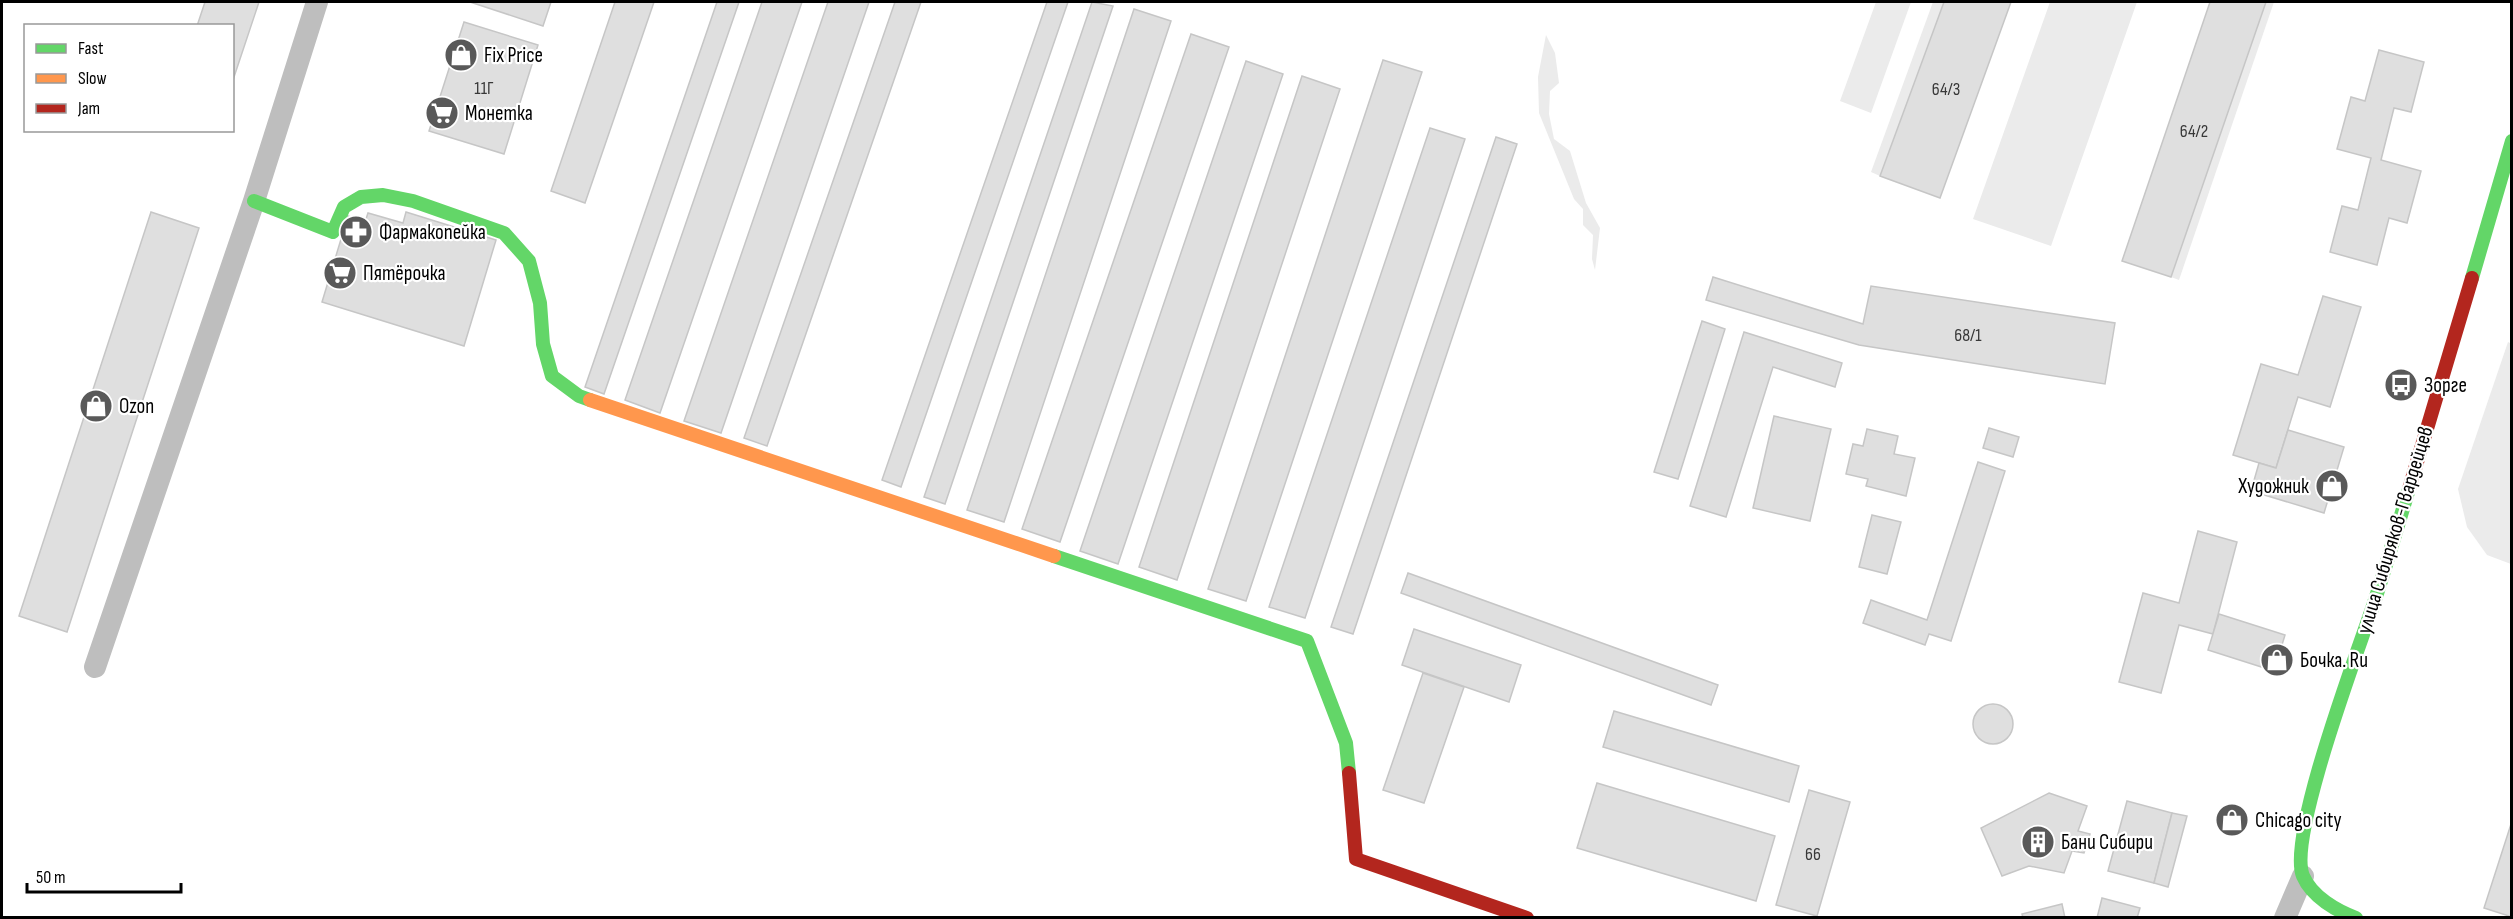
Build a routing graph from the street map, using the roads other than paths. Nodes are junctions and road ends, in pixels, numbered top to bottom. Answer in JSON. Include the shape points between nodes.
{"nodes":[{"id":1,"x":317,"y":2,"type":"edge"},
{"id":2,"x":2511,"y":141,"type":"edge"},
{"id":3,"x":254,"y":201,"type":"junction"},
{"id":4,"x":95,"y":667,"type":"dead end"},
{"id":5,"x":2303,"y":876,"type":"junction"},
{"id":6,"x":1527,"y":918,"type":"edge"},
{"id":7,"x":2285,"y":918,"type":"edge"},
{"id":8,"x":2356,"y":918,"type":"edge"}],
"edges":[{"from":1,"to":3,"type":"street"},
{"from":2,"to":5,"type":"street","name":"улица Сибиряков-Гвардейцев","via":[[2384,573],[2311,794],[2300,852]]},
{"from":3,"to":4,"type":"street"},
{"from":3,"to":6,"type":"street","via":[[333,232],[344,207],[361,197],[383,195],[504,233],[529,261],[552,376],[579,396],[1307,641],[1346,743],[1356,859]]},
{"from":5,"to":7,"type":"street","name":"улица Сибиряков-Гвардейцев"},
{"from":5,"to":8,"type":"street","via":[[2318,896]]}]}
